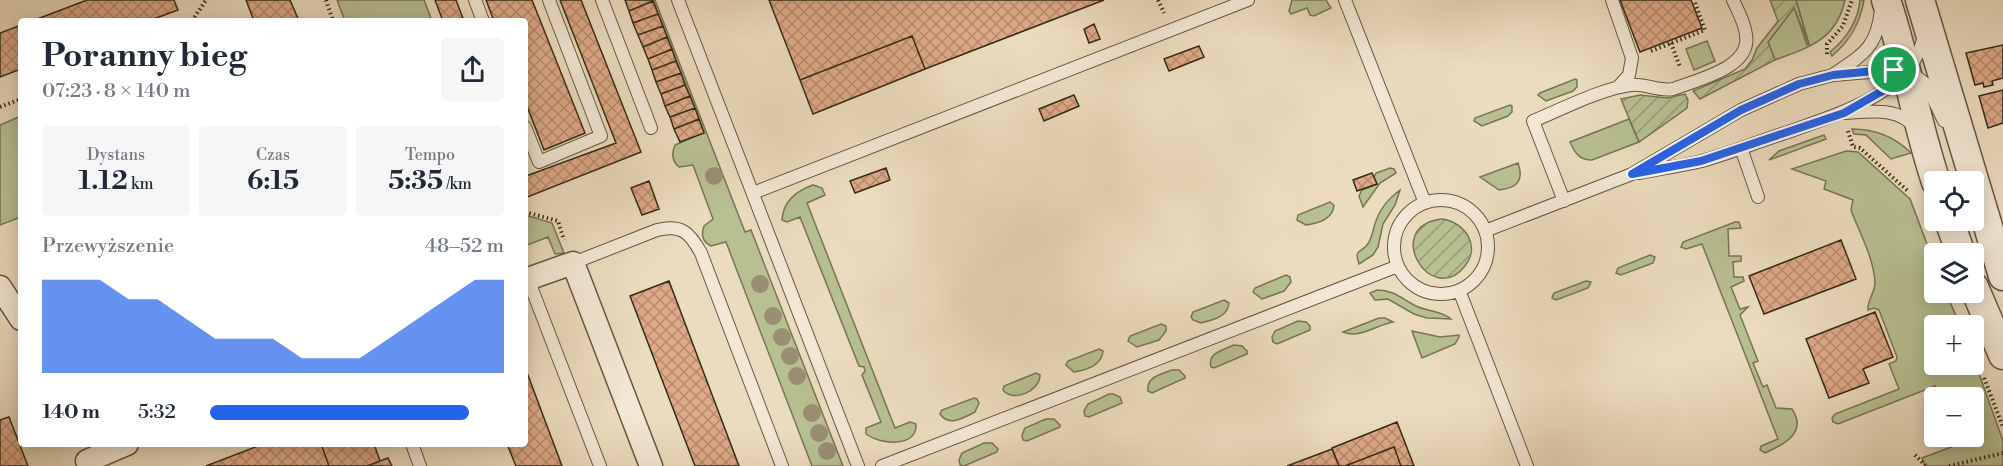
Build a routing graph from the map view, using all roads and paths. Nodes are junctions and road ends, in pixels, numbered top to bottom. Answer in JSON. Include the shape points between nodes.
{"nodes":[{"id":1,"x":206,"y":0,"type":"edge"},
{"id":2,"x":326,"y":0,"type":"edge"},
{"id":3,"x":475,"y":0,"type":"edge"},
{"id":4,"x":549,"y":0,"type":"edge"},
{"id":5,"x":602,"y":0,"type":"edge"},
{"id":6,"x":678,"y":0,"type":"edge"},
{"id":7,"x":1248,"y":0,"type":"edge"},
{"id":8,"x":1344,"y":0,"type":"edge"},
{"id":9,"x":1612,"y":0,"type":"edge"},
{"id":10,"x":1694,"y":0,"type":"edge"},
{"id":11,"x":1733,"y":0,"type":"edge"},
{"id":12,"x":1852,"y":0,"type":"edge"},
{"id":13,"x":1880,"y":0,"type":"edge"},
{"id":14,"x":1886,"y":0,"type":"edge"},
{"id":15,"x":1923,"y":9,"type":"edge"},
{"id":16,"x":194,"y":18,"type":"edge"},
{"id":17,"x":332,"y":18,"type":"edge"},
{"id":18,"x":482,"y":18,"type":"edge"},
{"id":19,"x":1632,"y":58,"type":"junction"},
{"id":20,"x":1905,"y":72,"type":"junction"},
{"id":21,"x":1833,"y":75,"type":"junction"},
{"id":22,"x":1618,"y":87,"type":"junction"},
{"id":23,"x":18,"y":100,"type":"edge"},
{"id":24,"x":0,"y":107,"type":"edge"},
{"id":25,"x":1844,"y":113,"type":"junction"},
{"id":26,"x":651,"y":129,"type":"dead end"},
{"id":27,"x":528,"y":134,"type":"edge"},
{"id":28,"x":1921,"y":136,"type":"junction"},
{"id":29,"x":1963,"y":145,"type":"junction"},
{"id":30,"x":1741,"y":148,"type":"junction"},
{"id":31,"x":1632,"y":174,"type":"junction"},
{"id":32,"x":1924,"y":176,"type":"edge"},
{"id":33,"x":1924,"y":188,"type":"edge"},
{"id":34,"x":753,"y":193,"type":"junction"},
{"id":35,"x":1758,"y":197,"type":"dead end"},
{"id":36,"x":1564,"y":201,"type":"junction"},
{"id":37,"x":1425,"y":202,"type":"junction"},
{"id":38,"x":528,"y":213,"type":"edge"},
{"id":39,"x":1485,"y":231,"type":"junction"},
{"id":40,"x":573,"y":263,"type":"junction"},
{"id":41,"x":1398,"y":266,"type":"junction"},
{"id":42,"x":2003,"y":276,"type":"edge"},
{"id":43,"x":528,"y":280,"type":"edge"},
{"id":44,"x":528,"y":283,"type":"edge"},
{"id":45,"x":0,"y":287,"type":"edge"},
{"id":46,"x":1459,"y":290,"type":"junction"},
{"id":47,"x":1978,"y":303,"type":"edge"},
{"id":48,"x":18,"y":314,"type":"edge"},
{"id":49,"x":1993,"y":363,"type":"edge"},
{"id":50,"x":2003,"y":428,"type":"edge"},
{"id":51,"x":118,"y":447,"type":"edge"},
{"id":52,"x":413,"y":447,"type":"edge"},
{"id":53,"x":2003,"y":453,"type":"edge"},
{"id":54,"x":86,"y":457,"type":"edge"},
{"id":55,"x":420,"y":466,"type":"edge"},
{"id":56,"x":600,"y":466,"type":"edge"},
{"id":57,"x":651,"y":466,"type":"edge"},
{"id":58,"x":782,"y":466,"type":"edge"},
{"id":59,"x":858,"y":466,"type":"edge"},
{"id":60,"x":882,"y":466,"type":"edge"},
{"id":61,"x":1527,"y":466,"type":"edge"},
{"id":62,"x":1920,"y":466,"type":"edge"},
{"id":63,"x":1926,"y":466,"type":"edge"},
{"id":64,"x":1949,"y":466,"type":"edge"}],
"edges":[{"from":1,"to":16,"type":"path"},
{"from":2,"to":17,"type":"path"},
{"from":3,"to":18,"type":"lane"},
{"from":4,"to":27,"type":"lane","via":[[601,136],[539,162]]},
{"from":5,"to":26,"type":"lane"},
{"from":6,"to":34,"type":"lane"},
{"from":7,"to":34,"type":"lane"},
{"from":8,"to":37,"type":"lane"},
{"from":9,"to":19,"type":"lane"},
{"from":10,"to":19,"type":"path","via":[[1705,30]]},
{"from":11,"to":22,"type":"lane","via":[[1747,40],[1734,64],[1673,89],[1638,84]]},
{"from":12,"to":21,"type":"path","via":[[1843,26],[1827,44]]},
{"from":13,"to":21,"type":"lane","via":[[1879,27],[1870,47]]},
{"from":14,"to":20,"type":"street"},
{"from":15,"to":20,"type":"lane","via":[[1924,38]]},
{"from":15,"to":29,"type":"street"},
{"from":19,"to":22,"type":"lane","via":[[1629,75]]},
{"from":20,"to":21,"type":"lane"},
{"from":20,"to":25,"type":"lane","via":[[1884,90]]},
{"from":20,"to":28,"type":"street"},
{"from":20,"to":29,"type":"lane","via":[[1926,84],[1943,118]]},
{"from":21,"to":31,"type":"lane","via":[[1799,84],[1741,110]]},
{"from":22,"to":36,"type":"lane","via":[[1533,121]]},
{"from":23,"to":24,"type":"path"},
{"from":25,"to":28,"type":"lane","via":[[1893,112],[1910,122]]},
{"from":25,"to":30,"type":"lane"},
{"from":25,"to":33,"type":"path","via":[[1853,147]]},
{"from":28,"to":32,"type":"street"},
{"from":29,"to":42,"type":"street"},
{"from":30,"to":31,"type":"lane","via":[[1701,161]]},
{"from":30,"to":35,"type":"lane"},
{"from":31,"to":36,"type":"lane"},
{"from":34,"to":59,"type":"lane"},
{"from":36,"to":39,"type":"lane"},
{"from":37,"to":39,"type":"lane","via":[[1454,201],[1468,208]]},
{"from":37,"to":41,"type":"lane","via":[[1401,221],[1395,236]]},
{"from":38,"to":40,"type":"path","via":[[558,221]]},
{"from":39,"to":46,"type":"lane","via":[[1488,251],[1481,271]]},
{"from":40,"to":43,"type":"street"},
{"from":40,"to":57,"type":"street"},
{"from":40,"to":58,"type":"lane","via":[[667,227],[686,232],[701,253]]},
{"from":41,"to":46,"type":"lane","via":[[1423,291],[1435,294]]},
{"from":41,"to":60,"type":"lane"},
{"from":44,"to":56,"type":"lane"},
{"from":45,"to":48,"type":"street"},
{"from":46,"to":61,"type":"lane"},
{"from":47,"to":49,"type":"street"},
{"from":49,"to":50,"type":"path"},
{"from":51,"to":54,"type":"street"},
{"from":52,"to":55,"type":"lane"},
{"from":53,"to":64,"type":"path"},
{"from":62,"to":63,"type":"path","via":[[1915,454]]}]}
